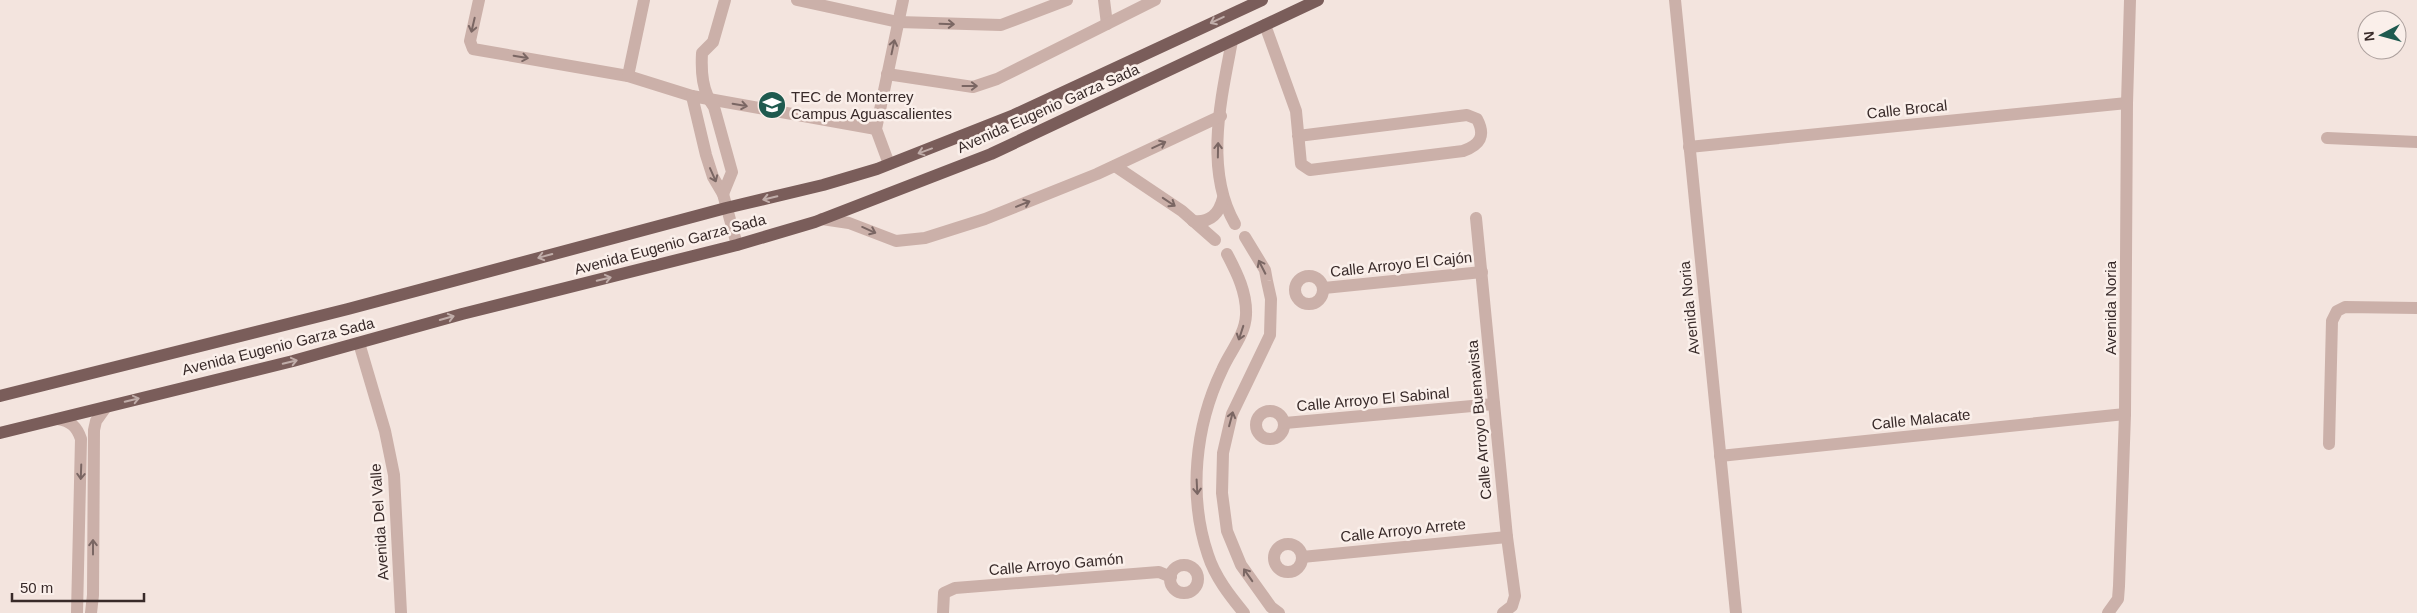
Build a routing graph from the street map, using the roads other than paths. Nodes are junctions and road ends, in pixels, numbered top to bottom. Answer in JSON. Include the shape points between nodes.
{"nodes":[{"id":1,"x":479,"y":0,"type":"edge"},
{"id":2,"x":644,"y":0,"type":"edge"},
{"id":3,"x":725,"y":0,"type":"edge"},
{"id":4,"x":797,"y":0,"type":"edge"},
{"id":5,"x":903,"y":0,"type":"edge"},
{"id":6,"x":1067,"y":0,"type":"edge"},
{"id":7,"x":1104,"y":0,"type":"edge"},
{"id":8,"x":1155,"y":0,"type":"edge"},
{"id":9,"x":1262,"y":0,"type":"edge"},
{"id":10,"x":1318,"y":0,"type":"edge"},
{"id":11,"x":1675,"y":0,"type":"edge"},
{"id":12,"x":2130,"y":0,"type":"edge"},
{"id":13,"x":898,"y":22,"type":"junction"},
{"id":14,"x":1107,"y":24,"type":"junction"},
{"id":15,"x":1265,"y":25,"type":"junction"},
{"id":16,"x":1232,"y":41,"type":"junction"},
{"id":17,"x":887,"y":74,"type":"junction"},
{"id":18,"x":628,"y":76,"type":"junction"},
{"id":19,"x":692,"y":96,"type":"junction"},
{"id":20,"x":708,"y":100,"type":"junction"},
{"id":21,"x":2127,"y":103,"type":"junction"},
{"id":22,"x":1221,"y":116,"type":"junction"},
{"id":23,"x":876,"y":130,"type":"junction"},
{"id":24,"x":1298,"y":136,"type":"junction"},
{"id":25,"x":2327,"y":138,"type":"dead end"},
{"id":26,"x":2417,"y":142,"type":"edge"},
{"id":27,"x":1689,"y":147,"type":"junction"},
{"id":28,"x":889,"y":164,"type":"junction"},
{"id":29,"x":1115,"y":166,"type":"junction"},
{"id":30,"x":723,"y":194,"type":"junction"},
{"id":31,"x":1223,"y":198,"type":"junction"},
{"id":32,"x":726,"y":208,"type":"junction"},
{"id":33,"x":1476,"y":218,"type":"dead end"},
{"id":34,"x":822,"y":219,"type":"junction"},
{"id":35,"x":1193,"y":221,"type":"junction"},
{"id":36,"x":1236,"y":224,"type":"dead end"},
{"id":37,"x":1245,"y":237,"type":"dead end"},
{"id":38,"x":1215,"y":240,"type":"dead end"},
{"id":39,"x":737,"y":245,"type":"junction"},
{"id":40,"x":1227,"y":254,"type":"dead end"},
{"id":41,"x":1482,"y":272,"type":"junction"},
{"id":42,"x":1324,"y":288,"type":"dead end"},
{"id":43,"x":2417,"y":308,"type":"edge"},
{"id":44,"x":359,"y":343,"type":"junction"},
{"id":45,"x":0,"y":396,"type":"edge"},
{"id":46,"x":1494,"y":404,"type":"junction"},
{"id":47,"x":106,"y":406,"type":"junction"},
{"id":48,"x":2125,"y":414,"type":"junction"},
{"id":49,"x":58,"y":419,"type":"junction"},
{"id":50,"x":1284,"y":424,"type":"dead end"},
{"id":51,"x":0,"y":433,"type":"edge"},
{"id":52,"x":87,"y":444,"type":"junction"},
{"id":53,"x":2329,"y":444,"type":"dead end"},
{"id":54,"x":1720,"y":456,"type":"junction"},
{"id":55,"x":1507,"y":536,"type":"junction"},
{"id":56,"x":1302,"y":557,"type":"dead end"},
{"id":57,"x":1171,"y":577,"type":"dead end"},
{"id":58,"x":77,"y":613,"type":"edge"},
{"id":59,"x":90,"y":613,"type":"edge"},
{"id":60,"x":401,"y":613,"type":"edge"},
{"id":61,"x":943,"y":613,"type":"edge"},
{"id":62,"x":1244,"y":613,"type":"edge"},
{"id":63,"x":1279,"y":613,"type":"edge"},
{"id":64,"x":1503,"y":613,"type":"edge"},
{"id":65,"x":1736,"y":613,"type":"edge"},
{"id":66,"x":2108,"y":613,"type":"edge"}],
"edges":[{"from":1,"to":18,"type":"street","one_way":true,"via":[[470,41],[473,49]]},
{"from":2,"to":18,"type":"street"},
{"from":3,"to":20,"type":"street","via":[[713,42],[702,53],[701,75]]},
{"from":4,"to":13,"type":"street"},
{"from":5,"to":13,"type":"street"},
{"from":13,"to":6,"type":"street","one_way":true,"via":[[1001,25]]},
{"from":7,"to":14,"type":"street"},
{"from":8,"to":14,"type":"street"},
{"from":9,"to":28,"type":"main road","name":"Avenida Eugenio Garza Sada","one_way":true,"via":[[1014,115]]},
{"from":10,"to":15,"type":"main road","name":"Avenida Eugenio Garza Sada"},
{"from":11,"to":27,"type":"street","name":"Avenida Noria"},
{"from":12,"to":21,"type":"street","name":"Avenida Noria"},
{"from":17,"to":13,"type":"street","one_way":true},
{"from":17,"to":14,"type":"street","one_way":true,"via":[[973,87],[997,79]]},
{"from":15,"to":16,"type":"main road","name":"Avenida Eugenio Garza Sada"},
{"from":15,"to":24,"type":"street","via":[[1296,111]]},
{"from":16,"to":22,"type":"street"},
{"from":16,"to":34,"type":"main road","name":"Avenida Eugenio Garza Sada","via":[[991,154]]},
{"from":17,"to":23,"type":"street"},
{"from":18,"to":19,"type":"street"},
{"from":19,"to":20,"type":"street"},
{"from":19,"to":30,"type":"street","one_way":true,"via":[[713,177]]},
{"from":20,"to":23,"type":"street","one_way":true},
{"from":20,"to":30,"type":"street","via":[[714,107],[732,172]]},
{"from":21,"to":27,"type":"street","name":"Calle Brocal"},
{"from":21,"to":48,"type":"street","name":"Avenida Noria"},
{"from":29,"to":22,"type":"street","one_way":true},
{"from":31,"to":22,"type":"street","one_way":true,"via":[[1217,155]]},
{"from":23,"to":28,"type":"street"},
{"from":24,"to":24,"type":"street","via":[[1467,115],[1478,119],[1482,129],[1481,139],[1474,147],[1462,151],[1310,170],[1301,164]]},
{"from":25,"to":26,"type":"street"},
{"from":27,"to":54,"type":"street","name":"Avenida Noria"},
{"from":28,"to":32,"type":"main road","name":"Avenida Eugenio Garza Sada","one_way":true,"via":[[823,185]]},
{"from":34,"to":29,"type":"street","one_way":true,"via":[[849,223],[896,242],[925,238],[985,219]]},
{"from":29,"to":35,"type":"street","one_way":true},
{"from":30,"to":32,"type":"street"},
{"from":31,"to":35,"type":"street","via":[[1215,216]]},
{"from":31,"to":36,"type":"street"},
{"from":32,"to":39,"type":"street"},
{"from":32,"to":45,"type":"main road","name":"Avenida Eugenio Garza Sada","one_way":true,"via":[[348,309]]},
{"from":33,"to":41,"type":"street","name":"Calle Arroyo Buenavista"},
{"from":34,"to":39,"type":"main road","name":"Avenida Eugenio Garza Sada"},
{"from":35,"to":38,"type":"street"},
{"from":63,"to":37,"type":"street","one_way":true,"via":[[1271,607],[1241,565],[1227,531],[1222,492],[1223,453],[1232,414],[1270,335],[1268,281]]},
{"from":44,"to":39,"type":"main road","name":"Avenida Eugenio Garza Sada","one_way":true},
{"from":40,"to":62,"type":"street","one_way":true,"via":[[1244,292],[1246,316],[1241,337],[1222,370],[1203,422],[1196,470],[1198,516],[1208,556],[1228,593]]},
{"from":41,"to":42,"type":"street","name":"Calle Arroyo El Cajón"},
{"from":41,"to":46,"type":"street","name":"Calle Arroyo Buenavista"},
{"from":43,"to":53,"type":"street","via":[[2345,307],[2337,311],[2332,321]]},
{"from":47,"to":44,"type":"main road","name":"Avenida Eugenio Garza Sada","one_way":true},
{"from":44,"to":60,"type":"street","name":"Avenida Del Valle","via":[[386,431],[394,475]]},
{"from":46,"to":50,"type":"street","name":"Calle Arroyo El Sabinal"},
{"from":46,"to":55,"type":"street","name":"Calle Arroyo Buenavista"},
{"from":47,"to":49,"type":"main road","name":"Avenida Eugenio Garza Sada"},
{"from":47,"to":52,"type":"street"},
{"from":48,"to":54,"type":"street","name":"Calle Malacate"},
{"from":48,"to":66,"type":"street","name":"Avenida Noria","via":[[2118,599]]},
{"from":49,"to":51,"type":"main road","name":"Avenida Eugenio Garza Sada"},
{"from":49,"to":52,"type":"street","via":[[76,428]]},
{"from":52,"to":58,"type":"street","one_way":true},
{"from":59,"to":52,"type":"street","one_way":true,"via":[[93,595]]},
{"from":54,"to":65,"type":"street","name":"Avenida Noria"},
{"from":55,"to":56,"type":"street","name":"Calle Arroyo Arrete"},
{"from":55,"to":64,"type":"street","name":"Calle Arroyo Buenavista","via":[[1515,596],[1512,606]]},
{"from":57,"to":61,"type":"street","name":"Calle Arroyo Gamón","via":[[1159,572],[955,588],[944,594]]}]}
